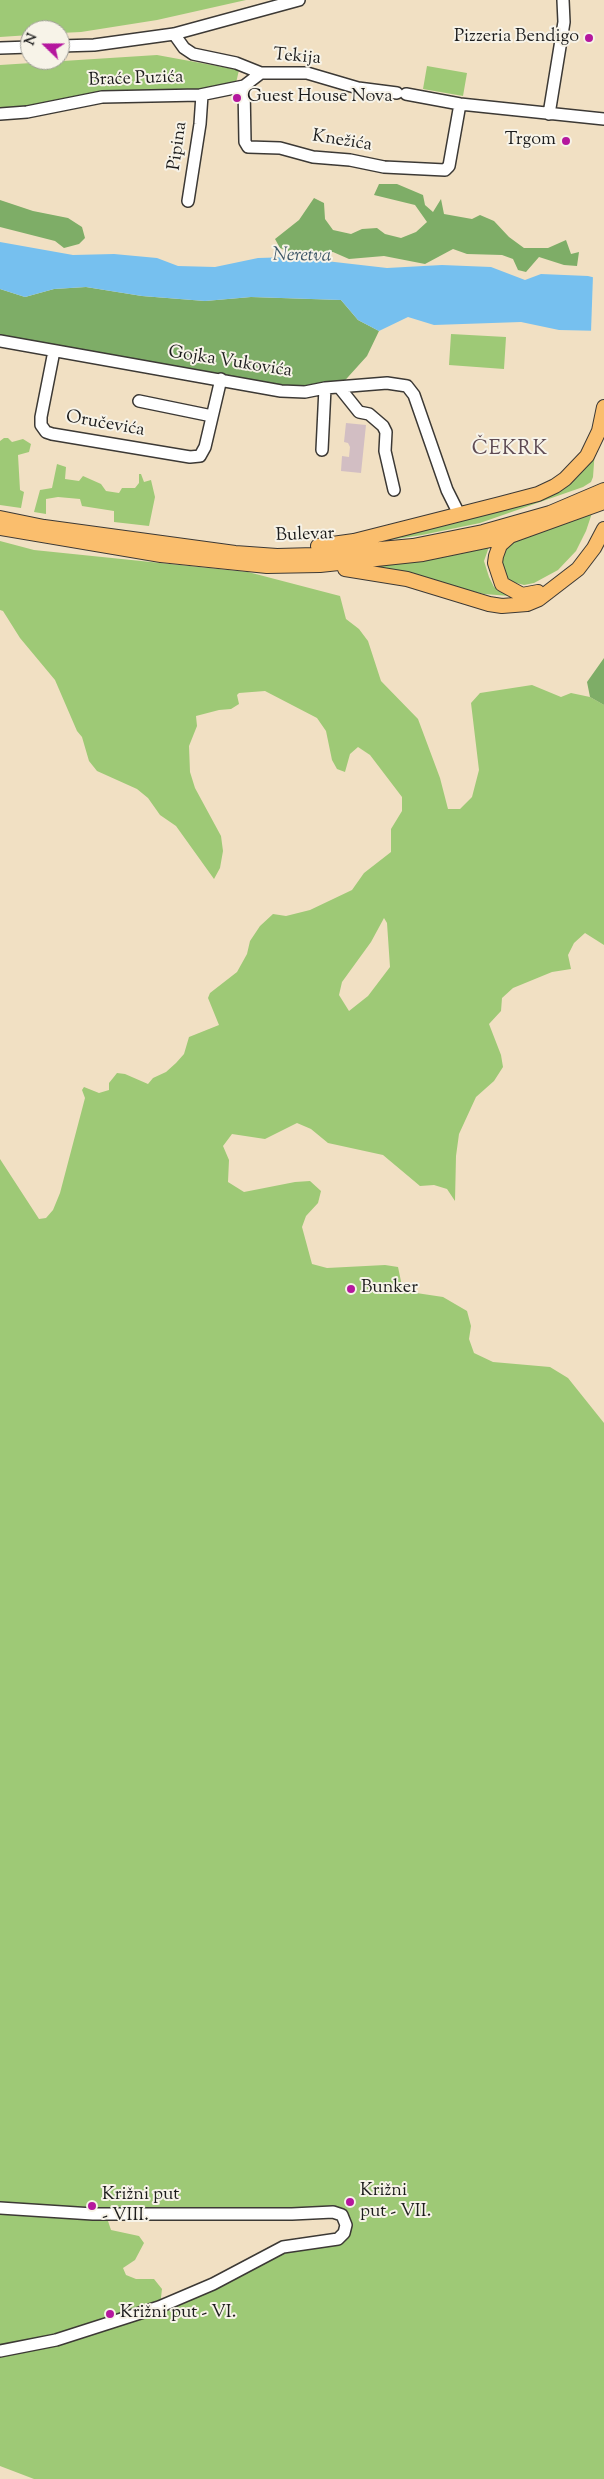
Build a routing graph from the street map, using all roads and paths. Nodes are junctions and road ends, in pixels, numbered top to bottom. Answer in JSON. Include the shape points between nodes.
{"nodes":[{"id":1,"x":299,"y":0,"type":"edge"},
{"id":2,"x":563,"y":0,"type":"edge"},
{"id":3,"x":174,"y":34,"type":"junction"},
{"id":4,"x":70,"y":46,"type":"edge"},
{"id":5,"x":20,"y":47,"type":"edge"},
{"id":6,"x":0,"y":48,"type":"edge"},
{"id":7,"x":261,"y":73,"type":"junction"},
{"id":8,"x":244,"y":86,"type":"junction"},
{"id":9,"x":202,"y":95,"type":"junction"},
{"id":10,"x":460,"y":104,"type":"junction"},
{"id":11,"x":0,"y":114,"type":"edge"},
{"id":12,"x":549,"y":114,"type":"junction"},
{"id":13,"x":604,"y":119,"type":"edge"},
{"id":14,"x":188,"y":201,"type":"dead end"},
{"id":15,"x":0,"y":341,"type":"edge"},
{"id":16,"x":54,"y":351,"type":"junction"},
{"id":17,"x":221,"y":380,"type":"junction"},
{"id":18,"x":339,"y":387,"type":"junction"},
{"id":19,"x":325,"y":388,"type":"junction"},
{"id":20,"x":139,"y":401,"type":"dead end"},
{"id":21,"x":604,"y":407,"type":"edge"},
{"id":22,"x":212,"y":416,"type":"junction"},
{"id":23,"x":322,"y":450,"type":"dead end"},
{"id":24,"x":394,"y":490,"type":"dead end"},
{"id":25,"x":604,"y":490,"type":"edge"},
{"id":26,"x":604,"y":502,"type":"edge"},
{"id":27,"x":581,"y":505,"type":"junction"},
{"id":28,"x":459,"y":514,"type":"junction"},
{"id":29,"x":0,"y":518,"type":"edge"},
{"id":30,"x":0,"y":528,"type":"edge"},
{"id":31,"x":604,"y":529,"type":"edge"},
{"id":32,"x":510,"y":536,"type":"junction"},
{"id":33,"x":235,"y":553,"type":"junction"},
{"id":34,"x":320,"y":565,"type":"junction"},
{"id":35,"x":554,"y":589,"type":"junction"},
{"id":36,"x":0,"y":2208,"type":"edge"},
{"id":37,"x":0,"y":2351,"type":"edge"}],
"edges":[{"from":1,"to":3,"type":"street"},
{"from":2,"to":12,"type":"street","via":[[564,22]]},
{"from":3,"to":4,"type":"street"},
{"from":3,"to":7,"type":"street","name":"Tekija","via":[[193,54],[236,63]]},
{"from":5,"to":6,"type":"street"},
{"from":7,"to":8,"type":"street"},
{"from":7,"to":10,"type":"street","name":"Tekija","via":[[307,73],[358,88]]},
{"from":8,"to":9,"type":"street","name":"Braće Puzića"},
{"from":8,"to":10,"type":"street","name":"Knežića","via":[[245,142],[248,147],[280,148],[313,157],[384,166],[448,169]]},
{"from":9,"to":11,"type":"street","name":"Braće Puzića","via":[[102,97]]},
{"from":9,"to":14,"type":"street","name":"Pipina"},
{"from":10,"to":12,"type":"street","name":"Tekija"},
{"from":12,"to":13,"type":"street","name":"Tekija"},
{"from":15,"to":16,"type":"street","name":"Gojka Vukovića"},
{"from":16,"to":17,"type":"street","name":"Gojka Vukovića"},
{"from":16,"to":22,"type":"street","name":"Oručevića","via":[[41,417],[41,425],[46,432],[196,457],[203,451]]},
{"from":17,"to":19,"type":"street","name":"Gojka Vukovića","via":[[281,391],[305,392]]},
{"from":17,"to":22,"type":"street","name":"Oručevića"},
{"from":18,"to":19,"type":"street","name":"Gojka Vukovića"},
{"from":18,"to":24,"type":"street","via":[[359,412],[369,414],[383,426]]},
{"from":18,"to":28,"type":"street","name":"Gojka Vukovića","via":[[387,383],[407,386],[411,390],[447,490]]},
{"from":19,"to":23,"type":"street"},
{"from":20,"to":22,"type":"street","name":"Oručevića"},
{"from":21,"to":28,"type":"main road","via":[[587,456],[565,479],[538,494]]},
{"from":25,"to":27,"type":"main road","name":"Bulevar"},
{"from":26,"to":27,"type":"main road"},
{"from":27,"to":32,"type":"main road"},
{"from":27,"to":33,"type":"main road","name":"Bulevar","via":[[491,530],[413,546],[306,555]]},
{"from":28,"to":33,"type":"main road","via":[[354,541]]},
{"from":29,"to":33,"type":"main road","name":"Bulevar"},
{"from":30,"to":34,"type":"main road","via":[[161,555],[267,566]]},
{"from":31,"to":35,"type":"main road","via":[[578,569]]},
{"from":32,"to":34,"type":"main road","via":[[423,554]]},
{"from":32,"to":35,"type":"main road","via":[[500,545],[496,556],[502,584],[522,595]]},
{"from":34,"to":35,"type":"main road","via":[[407,579],[502,606],[533,602]]},
{"from":36,"to":37,"type":"street","via":[[93,2214],[333,2212],[342,2215],[346,2225],[344,2234],[338,2239],[283,2247],[213,2284],[159,2307],[56,2340]]}]}
